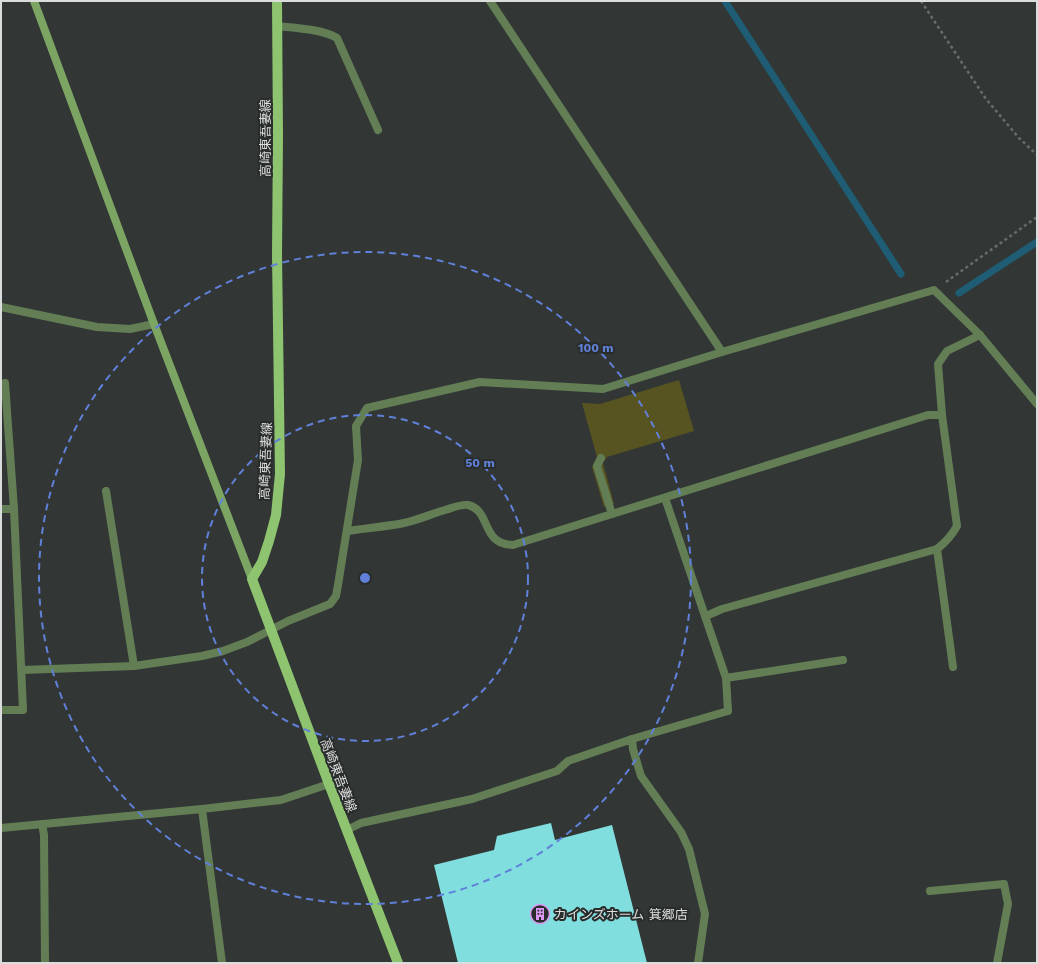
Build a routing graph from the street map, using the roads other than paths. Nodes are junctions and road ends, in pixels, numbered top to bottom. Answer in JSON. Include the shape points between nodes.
{"nodes":[{"id":1,"x":34,"y":1,"type":"edge"},
{"id":2,"x":277,"y":1,"type":"edge"},
{"id":3,"x":490,"y":1,"type":"edge"},
{"id":4,"x":277,"y":26,"type":"junction"},
{"id":5,"x":378,"y":130,"type":"dead end"},
{"id":6,"x":1,"y":306,"type":"edge"},
{"id":7,"x":154,"y":324,"type":"junction"},
{"id":8,"x":980,"y":335,"type":"junction"},
{"id":9,"x":722,"y":352,"type":"junction"},
{"id":10,"x":5,"y":383,"type":"dead end"},
{"id":11,"x":1037,"y":404,"type":"edge"},
{"id":12,"x":942,"y":415,"type":"junction"},
{"id":13,"x":4,"y":417,"type":"edge"},
{"id":14,"x":601,"y":458,"type":"dead end"},
{"id":15,"x":106,"y":491,"type":"dead end"},
{"id":16,"x":665,"y":498,"type":"junction"},
{"id":17,"x":1,"y":509,"type":"edge"},
{"id":18,"x":14,"y":509,"type":"junction"},
{"id":19,"x":612,"y":514,"type":"junction"},
{"id":20,"x":346,"y":531,"type":"junction"},
{"id":21,"x":937,"y":548,"type":"junction"},
{"id":22,"x":252,"y":579,"type":"junction"},
{"id":23,"x":706,"y":616,"type":"junction"},
{"id":24,"x":272,"y":630,"type":"junction"},
{"id":25,"x":843,"y":660,"type":"dead end"},
{"id":26,"x":134,"y":666,"type":"junction"},
{"id":27,"x":953,"y":667,"type":"dead end"},
{"id":28,"x":22,"y":670,"type":"junction"},
{"id":29,"x":726,"y":678,"type":"junction"},
{"id":30,"x":1,"y":710,"type":"edge"},
{"id":31,"x":632,"y":739,"type":"junction"},
{"id":32,"x":329,"y":784,"type":"junction"},
{"id":33,"x":202,"y":809,"type":"junction"},
{"id":34,"x":42,"y":824,"type":"junction"},
{"id":35,"x":1,"y":828,"type":"edge"},
{"id":36,"x":346,"y":830,"type":"junction"},
{"id":37,"x":930,"y":891,"type":"dead end"},
{"id":38,"x":45,"y":963,"type":"edge"},
{"id":39,"x":222,"y":963,"type":"edge"},
{"id":40,"x":398,"y":963,"type":"edge"},
{"id":41,"x":698,"y":963,"type":"edge"},
{"id":42,"x":996,"y":963,"type":"edge"}],
"edges":[{"from":1,"to":7,"type":"street"},
{"from":2,"to":4,"type":"main road","name":"高崎東吾妻線"},
{"from":3,"to":9,"type":"street"},
{"from":4,"to":5,"type":"street","via":[[337,38]]},
{"from":4,"to":22,"type":"main road","name":"高崎東吾妻線","via":[[280,474],[276,515],[262,562]]},
{"from":6,"to":7,"type":"street","via":[[97,327],[130,329]]},
{"from":7,"to":22,"type":"street"},
{"from":8,"to":9,"type":"street","via":[[934,290]]},
{"from":8,"to":11,"type":"street"},
{"from":8,"to":12,"type":"street","via":[[948,351],[938,364]]},
{"from":9,"to":20,"type":"street","via":[[603,389],[480,382],[367,408],[356,426],[358,460]]},
{"from":10,"to":13,"type":"street"},
{"from":12,"to":16,"type":"street","via":[[928,415]]},
{"from":12,"to":21,"type":"street","via":[[957,526]]},
{"from":13,"to":18,"type":"street"},
{"from":14,"to":19,"type":"street","via":[[597,466]]},
{"from":15,"to":26,"type":"street"},
{"from":16,"to":19,"type":"street"},
{"from":16,"to":23,"type":"street"},
{"from":17,"to":18,"type":"street"},
{"from":18,"to":28,"type":"street"},
{"from":19,"to":20,"type":"street","via":[[513,546],[498,542],[490,533],[478,510],[468,505],[404,523]]},
{"from":20,"to":24,"type":"street","via":[[336,596],[330,604]]},
{"from":21,"to":23,"type":"street","via":[[722,609]]},
{"from":21,"to":27,"type":"street"},
{"from":22,"to":24,"type":"main road","name":"高崎東吾妻線"},
{"from":23,"to":29,"type":"street"},
{"from":24,"to":26,"type":"street","via":[[223,651]]},
{"from":24,"to":32,"type":"main road","name":"高崎東吾妻線"},
{"from":25,"to":29,"type":"street"},
{"from":26,"to":28,"type":"street"},
{"from":28,"to":30,"type":"street","via":[[24,710]]},
{"from":29,"to":31,"type":"street","via":[[728,711]]},
{"from":31,"to":36,"type":"street","via":[[568,761],[557,771],[472,799],[361,823]]},
{"from":31,"to":41,"type":"street","via":[[641,776],[681,832],[689,849],[705,914]]},
{"from":32,"to":33,"type":"street","via":[[281,800]]},
{"from":32,"to":36,"type":"main road","name":"高崎東吾妻線"},
{"from":33,"to":34,"type":"street"},
{"from":33,"to":39,"type":"street"},
{"from":34,"to":35,"type":"street"},
{"from":34,"to":38,"type":"street"},
{"from":36,"to":40,"type":"main road","name":"高崎東吾妻線"},
{"from":37,"to":42,"type":"street","via":[[1004,884],[1008,904]]}]}
